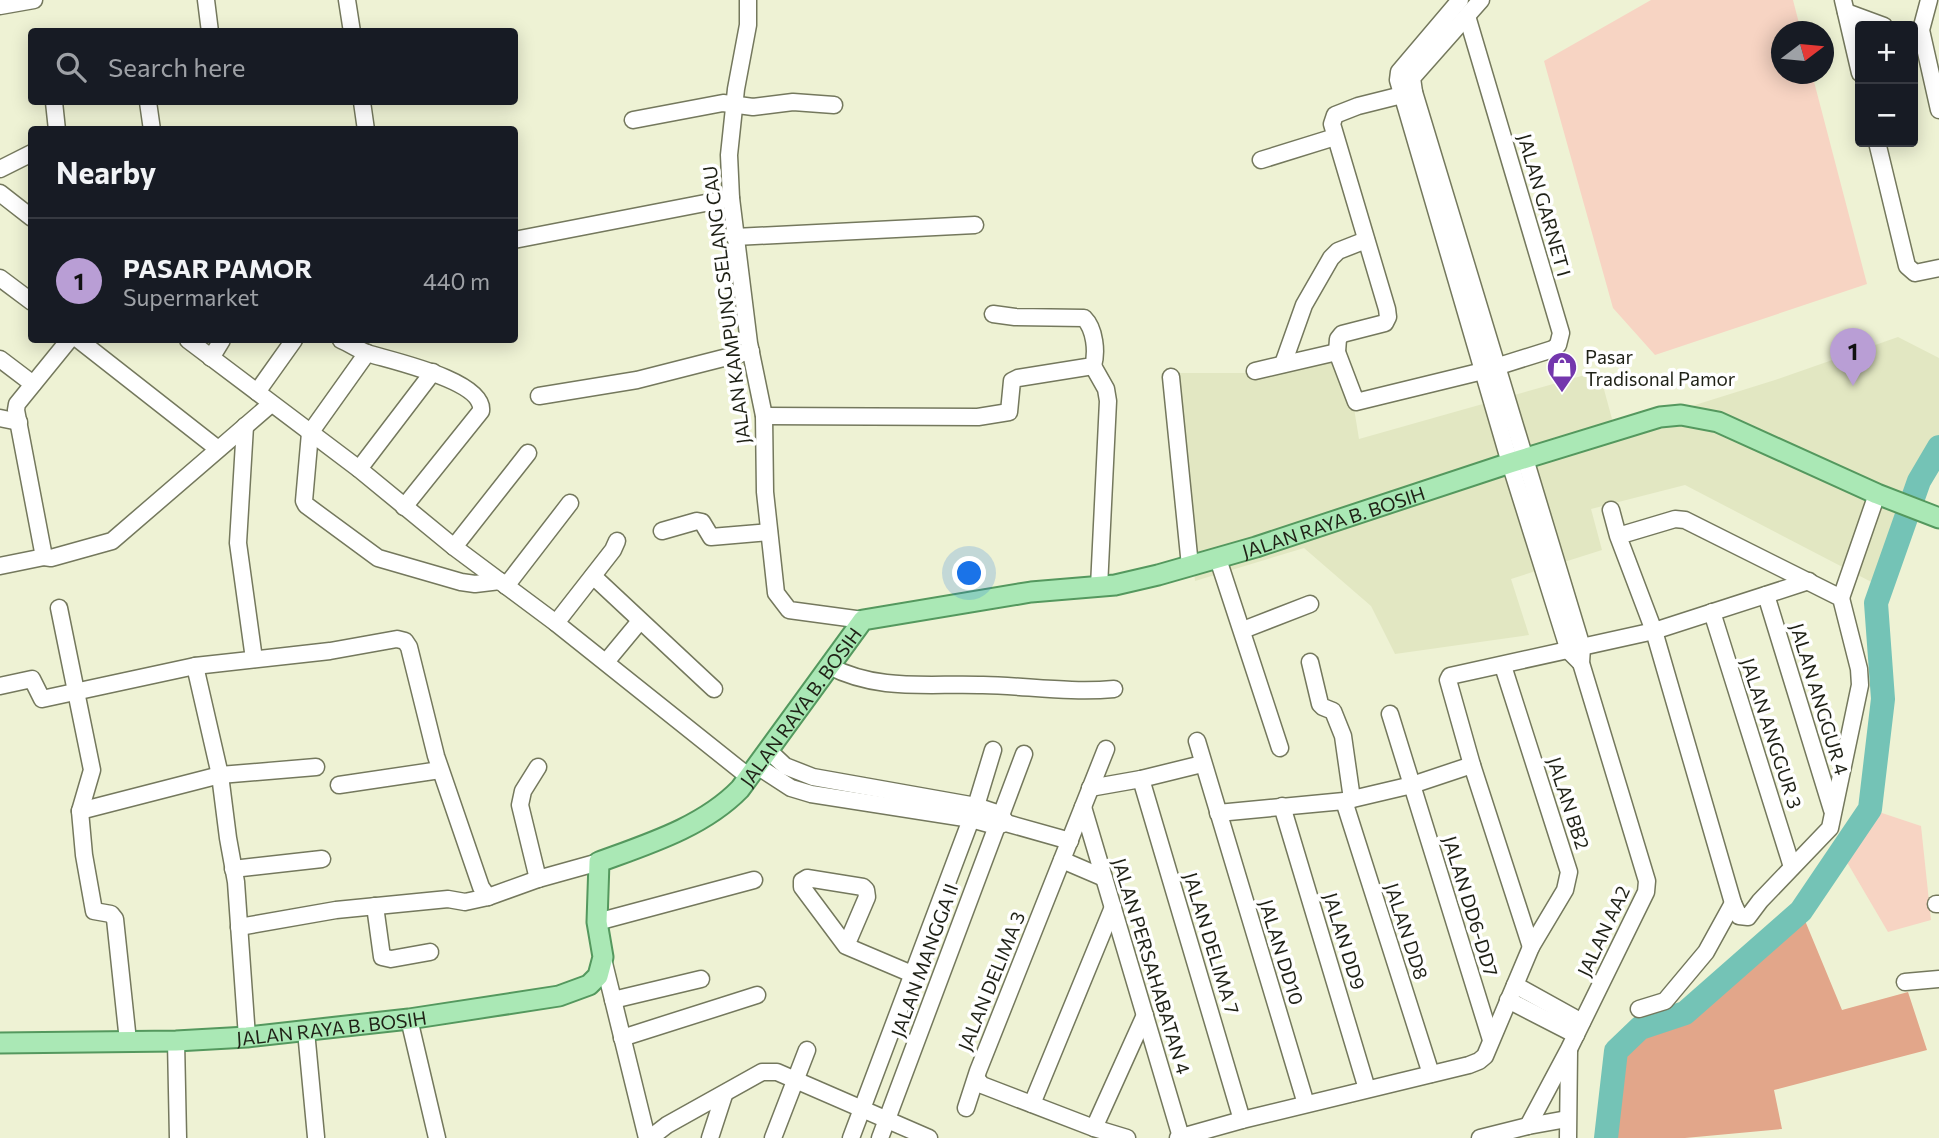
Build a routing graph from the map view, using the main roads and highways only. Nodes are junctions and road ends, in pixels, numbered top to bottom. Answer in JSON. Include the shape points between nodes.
{"nodes":[{"id":1,"x":1934,"y":516,"type":"edge"},
{"id":2,"x":0,"y":1042,"type":"edge"}],
"edges":[{"from":1,"to":2,"type":"main road","name":"JALAN RAYA B. BOSIH","via":[[1718,422],[1681,415],[1660,417],[1218,559],[1099,587],[1031,592],[863,620],[728,801],[707,816],[599,862],[597,922],[603,957],[598,976],[589,985],[559,996],[409,1019],[247,1037]]}]}
